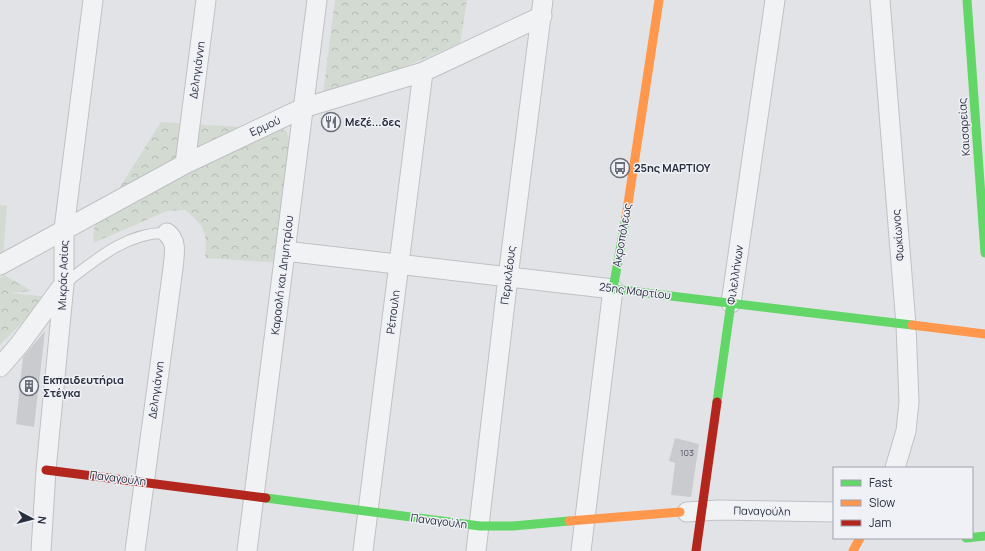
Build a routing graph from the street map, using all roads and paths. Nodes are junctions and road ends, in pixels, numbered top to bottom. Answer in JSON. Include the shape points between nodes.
{"nodes":[{"id":1,"x":93,"y":0,"type":"edge"},
{"id":2,"x":206,"y":0,"type":"edge"},
{"id":3,"x":317,"y":0,"type":"edge"},
{"id":4,"x":659,"y":0,"type":"edge"},
{"id":5,"x":775,"y":0,"type":"edge"},
{"id":6,"x":880,"y":0,"type":"edge"},
{"id":7,"x":967,"y":0,"type":"edge"},
{"id":8,"x":543,"y":8,"type":"edge"},
{"id":9,"x":423,"y":72,"type":"junction"},
{"id":10,"x":304,"y":108,"type":"junction"},
{"id":11,"x":185,"y":164,"type":"junction"},
{"id":12,"x":64,"y":229,"type":"junction"},
{"id":13,"x":167,"y":233,"type":"joint"},
{"id":14,"x":285,"y":251,"type":"junction"},
{"id":15,"x":985,"y":253,"type":"edge"},
{"id":16,"x":398,"y":264,"type":"junction"},
{"id":17,"x":0,"y":265,"type":"edge"},
{"id":18,"x":508,"y":277,"type":"junction"},
{"id":19,"x":64,"y":284,"type":"junction"},
{"id":20,"x":612,"y":289,"type":"junction"},
{"id":21,"x":731,"y":303,"type":"junction"},
{"id":22,"x":906,"y":325,"type":"junction"},
{"id":23,"x":985,"y":334,"type":"edge"},
{"id":24,"x":0,"y":367,"type":"edge"},
{"id":25,"x":895,"y":467,"type":"edge"},
{"id":26,"x":46,"y":470,"type":"junction"},
{"id":27,"x":143,"y":482,"type":"junction"},
{"id":28,"x":254,"y":496,"type":"junction"},
{"id":29,"x":710,"y":511,"type":"junction"},
{"id":30,"x":367,"y":512,"type":"junction"},
{"id":31,"x":680,"y":512,"type":"joint"},
{"id":32,"x":833,"y":512,"type":"edge"},
{"id":33,"x":585,"y":519,"type":"junction"},
{"id":34,"x":480,"y":526,"type":"junction"},
{"id":35,"x":985,"y":536,"type":"edge"},
{"id":36,"x":973,"y":537,"type":"edge"},
{"id":37,"x":859,"y":539,"type":"edge"},
{"id":38,"x":41,"y":551,"type":"edge"},
{"id":39,"x":135,"y":551,"type":"edge"},
{"id":40,"x":246,"y":551,"type":"edge"},
{"id":41,"x":363,"y":551,"type":"edge"},
{"id":42,"x":476,"y":551,"type":"edge"},
{"id":43,"x":581,"y":551,"type":"edge"},
{"id":44,"x":696,"y":551,"type":"edge"},
{"id":45,"x":853,"y":551,"type":"edge"}],
"edges":[{"from":1,"to":12,"type":"street","name":"Μικράς Ασίας"},
{"from":2,"to":11,"type":"street","name":"Δεληγιάννη"},
{"from":3,"to":10,"type":"street","name":"Καραολή και Δημητρίου"},
{"from":4,"to":20,"type":"street","name":"Ακροπόλεως","via":[[634,169]]},
{"from":5,"to":21,"type":"street","name":"Φιλελλήνων"},
{"from":6,"to":22,"type":"street","name":"Φωκίωνος"},
{"from":7,"to":15,"type":"street","name":"Καισαρείας"},
{"from":8,"to":9,"type":"street","name":"Ερμού"},
{"from":8,"to":18,"type":"street","name":"Περικλέους"},
{"from":9,"to":10,"type":"street","name":"Ερμού"},
{"from":9,"to":16,"type":"street","name":"Ρέπουλη"},
{"from":10,"to":11,"type":"street","name":"Ερμού"},
{"from":10,"to":14,"type":"street","name":"Καραολή και Δημητρίου"},
{"from":11,"to":12,"type":"street","name":"Ερμού"},
{"from":12,"to":17,"type":"street","name":"Ερμού"},
{"from":12,"to":19,"type":"street","name":"Μικράς Ασίας"},
{"from":13,"to":19,"type":"lane","via":[[157,232],[131,240],[101,256]]},
{"from":13,"to":27,"type":"street","name":"Δεληγιάννη","via":[[173,237],[175,245],[173,268]]},
{"from":14,"to":16,"type":"street","name":"25ης Μαρτίου"},
{"from":14,"to":28,"type":"street","name":"Καραολή και Δημητρίου"},
{"from":16,"to":18,"type":"street","name":"25ης Μαρτίου"},
{"from":16,"to":30,"type":"street","name":"Ρέπουλη"},
{"from":18,"to":20,"type":"street","name":"25ης Μαρτίου"},
{"from":18,"to":34,"type":"street","name":"Περικλέους"},
{"from":19,"to":24,"type":"street","via":[[19,346]]},
{"from":19,"to":26,"type":"street","name":"Μικράς Ασίας"},
{"from":20,"to":21,"type":"street","name":"25ης Μαρτίου"},
{"from":20,"to":33,"type":"street","name":"Ακροπόλεως"},
{"from":21,"to":22,"type":"street","name":"25ης Μαρτίου"},
{"from":21,"to":29,"type":"street","name":"Φιλελλήνων"},
{"from":22,"to":23,"type":"street","name":"25ης Μαρτίου"},
{"from":22,"to":25,"type":"street","name":"Φωκίωνος","via":[[909,402],[906,431]]},
{"from":26,"to":27,"type":"street","name":"Παναγούλη"},
{"from":26,"to":38,"type":"street","name":"Μικράς Ασίας"},
{"from":27,"to":28,"type":"street","name":"Παναγούλη"},
{"from":27,"to":39,"type":"street","name":"Δεληγιάννη"},
{"from":28,"to":30,"type":"street","name":"Παναγούλη"},
{"from":28,"to":40,"type":"street","name":"Καραολή και Δημητρίου"},
{"from":29,"to":31,"type":"street","name":"Παναγούλη"},
{"from":29,"to":32,"type":"street","name":"Παναγούλη"},
{"from":29,"to":44,"type":"street","name":"Φιλελλήνων"},
{"from":30,"to":34,"type":"street","name":"Παναγούλη"},
{"from":30,"to":41,"type":"street","name":"Ρέπουλη"},
{"from":31,"to":33,"type":"street","name":"Παναγούλη"},
{"from":33,"to":34,"type":"street","name":"Παναγούλη","via":[[513,526]]},
{"from":33,"to":43,"type":"street","name":"Ακροπόλεως"},
{"from":34,"to":42,"type":"street","name":"Περικλέους"},
{"from":35,"to":36,"type":"street"},
{"from":37,"to":45,"type":"street"}]}
